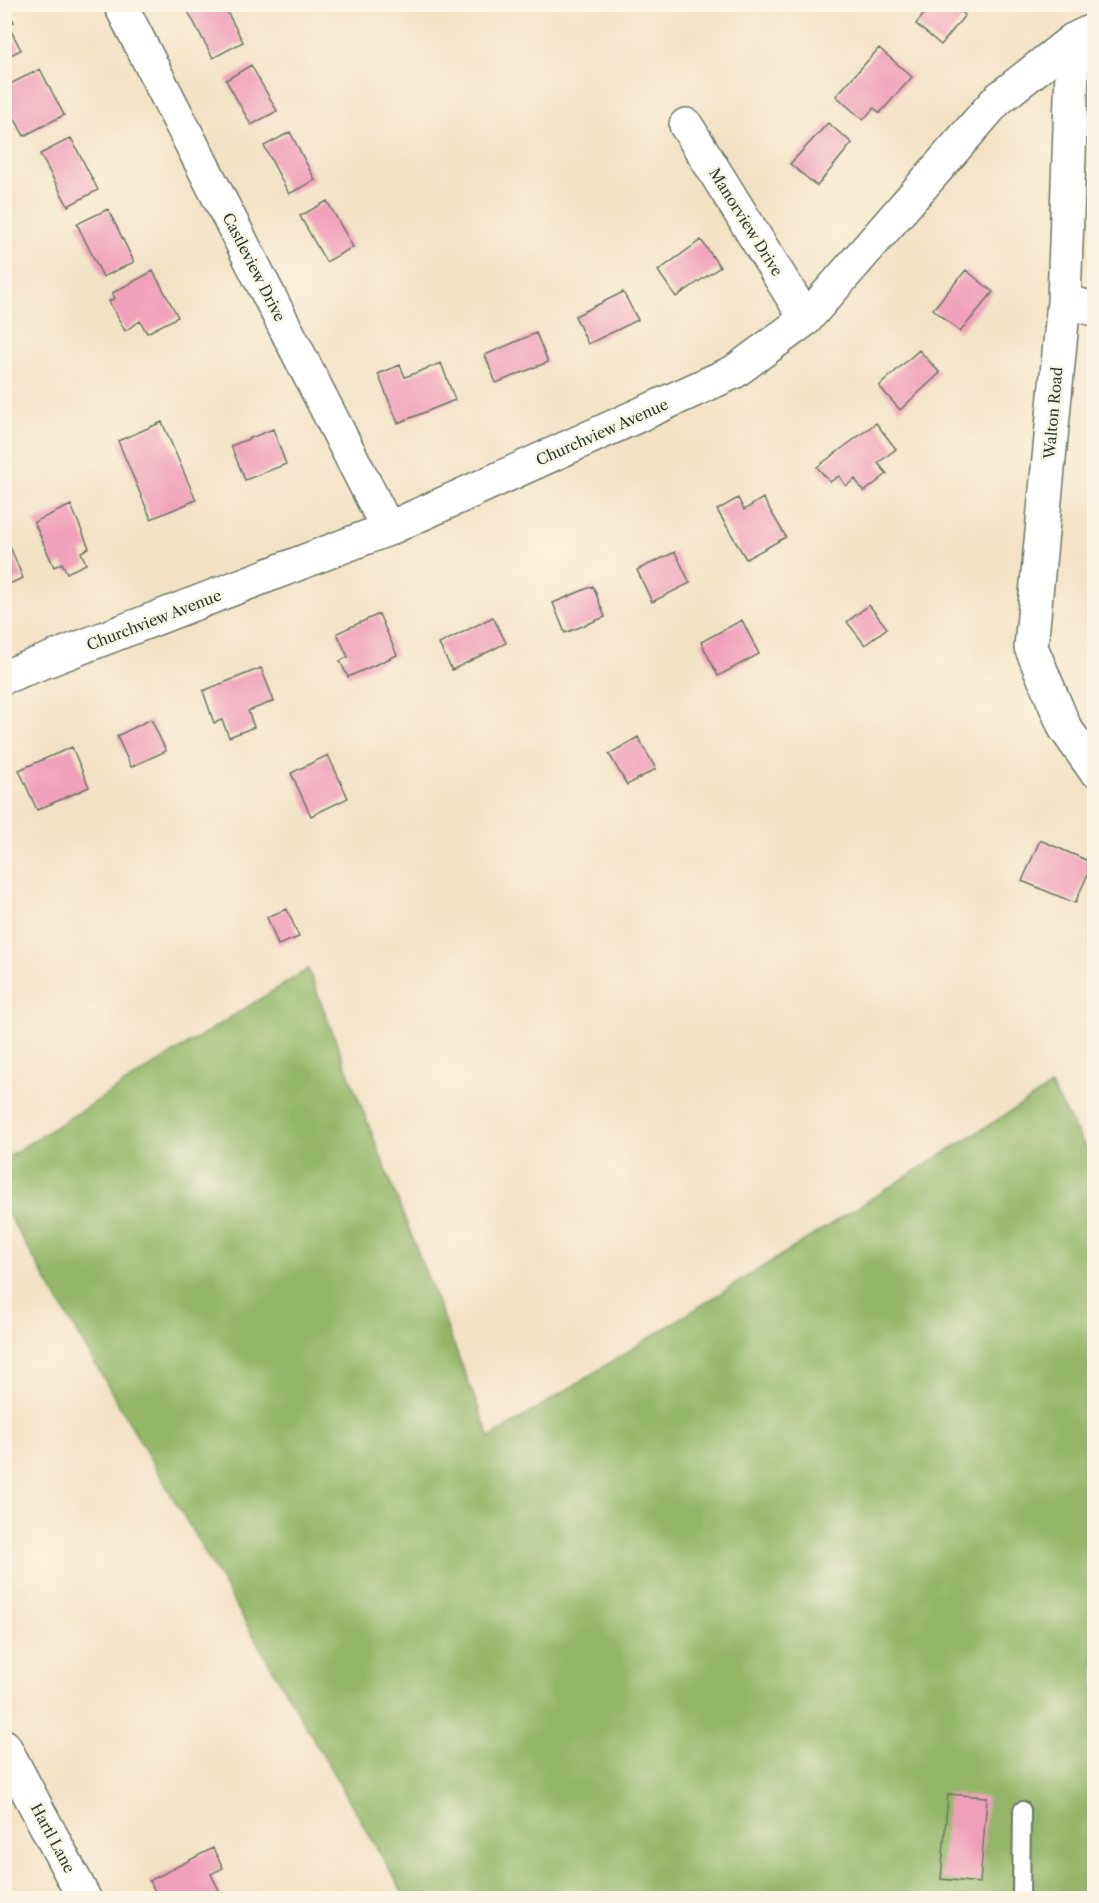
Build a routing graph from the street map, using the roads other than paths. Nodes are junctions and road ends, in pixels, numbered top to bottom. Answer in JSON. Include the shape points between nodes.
{"nodes":[{"id":1,"x":120,"y":4,"type":"edge"},
{"id":2,"x":1084,"y":35,"type":"edge"},
{"id":3,"x":686,"y":125,"type":"dead end"},
{"id":4,"x":1079,"y":305,"type":"edge"},
{"id":5,"x":806,"y":319,"type":"junction"},
{"id":6,"x":388,"y":529,"type":"junction"},
{"id":7,"x":4,"y":677,"type":"edge"},
{"id":8,"x":1095,"y":769,"type":"edge"},
{"id":9,"x":4,"y":1746,"type":"edge"},
{"id":10,"x":1022,"y":1810,"type":"dead end"},
{"id":11,"x":84,"y":1899,"type":"edge"},
{"id":12,"x":1021,"y":1899,"type":"edge"}],
"edges":[{"from":1,"to":6,"type":"street","name":"Castleview Drive"},
{"from":2,"to":4,"type":"street","name":"Walton Road"},
{"from":2,"to":5,"type":"street","name":"Churchview Avenue","via":[[997,100]]},
{"from":3,"to":5,"type":"street","name":"Manorview Drive"},
{"from":4,"to":8,"type":"street","name":"Walton Road","via":[[1031,647],[1065,728]]},
{"from":5,"to":6,"type":"street","name":"Churchview Avenue","via":[[735,372]]},
{"from":6,"to":7,"type":"street","name":"Churchview Avenue"},
{"from":9,"to":11,"type":"street","name":"Hartl Lane"},
{"from":10,"to":12,"type":"lane"}]}
